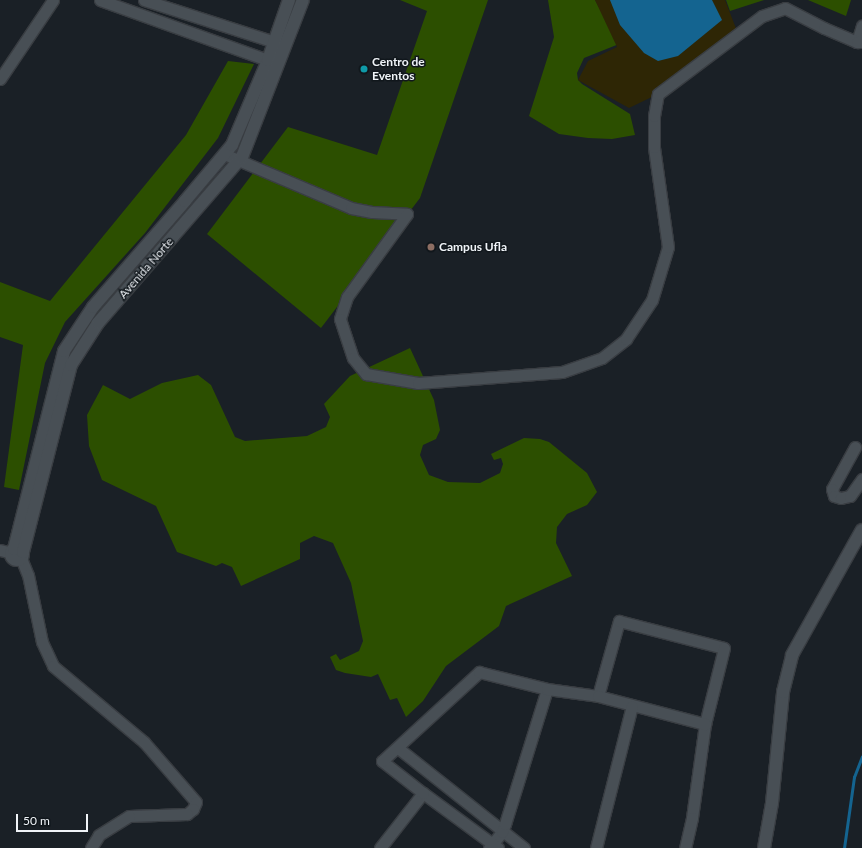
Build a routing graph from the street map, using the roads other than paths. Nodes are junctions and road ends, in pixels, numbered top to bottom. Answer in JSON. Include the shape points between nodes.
{"nodes":[{"id":1,"x":53,"y":0,"type":"edge"},
{"id":2,"x":100,"y":0,"type":"edge"},
{"id":3,"x":144,"y":0,"type":"edge"},
{"id":4,"x":290,"y":0,"type":"edge"},
{"id":5,"x":303,"y":0,"type":"edge"},
{"id":6,"x":178,"y":11,"type":"junction"},
{"id":7,"x":174,"y":26,"type":"junction"},
{"id":8,"x":862,"y":26,"type":"edge"},
{"id":9,"x":275,"y":42,"type":"junction"},
{"id":10,"x":859,"y":42,"type":"edge"},
{"id":11,"x":268,"y":60,"type":"junction"},
{"id":12,"x":0,"y":79,"type":"edge"},
{"id":13,"x":224,"y":154,"type":"junction"},
{"id":14,"x":239,"y":160,"type":"junction"},
{"id":15,"x":855,"y":447,"type":"dead end"},
{"id":16,"x":862,"y":480,"type":"edge"},
{"id":17,"x":862,"y":530,"type":"edge"},
{"id":18,"x":14,"y":552,"type":"edge"},
{"id":19,"x":547,"y":689,"type":"junction"},
{"id":20,"x":598,"y":696,"type":"junction"},
{"id":21,"x":632,"y":706,"type":"junction"},
{"id":22,"x":704,"y":724,"type":"junction"},
{"id":23,"x":398,"y":748,"type":"junction"},
{"id":24,"x":423,"y":793,"type":"junction"},
{"id":25,"x":502,"y":832,"type":"junction"},
{"id":26,"x":493,"y":847,"type":"edge"},
{"id":27,"x":91,"y":848,"type":"edge"},
{"id":28,"x":380,"y":848,"type":"edge"},
{"id":29,"x":524,"y":848,"type":"edge"},
{"id":30,"x":596,"y":848,"type":"edge"},
{"id":31,"x":685,"y":848,"type":"edge"},
{"id":32,"x":764,"y":848,"type":"edge"}],
"edges":[{"from":1,"to":12,"type":"street"},
{"from":2,"to":7,"type":"street"},
{"from":3,"to":6,"type":"street"},
{"from":4,"to":9,"type":"street","name":"Avenida Norte"},
{"from":5,"to":14,"type":"street","name":"Avenida Norte"},
{"from":6,"to":7,"type":"street"},
{"from":6,"to":9,"type":"street"},
{"from":7,"to":11,"type":"street"},
{"from":8,"to":10,"type":"street"},
{"from":9,"to":11,"type":"street","name":"Avenida Norte"},
{"from":10,"to":14,"type":"street","via":[[784,8],[762,16],[658,94],[654,116],[654,147],[668,247],[652,300],[626,339],[602,358],[562,372],[418,383],[366,374],[353,358],[340,319],[346,297],[407,214],[352,208]]},
{"from":11,"to":13,"type":"street","name":"Avenida Norte","via":[[232,145]]},
{"from":13,"to":14,"type":"street"},
{"from":13,"to":18,"type":"street","name":"Avenida Norte","via":[[93,306],[64,351]]},
{"from":14,"to":18,"type":"street","name":"Avenida Norte","via":[[98,323],[71,365]]},
{"from":15,"to":16,"type":"street","via":[[832,489],[834,496],[850,496]]},
{"from":17,"to":32,"type":"street","via":[[792,655],[783,692],[772,803]]},
{"from":18,"to":27,"type":"street","via":[[28,575],[42,642],[53,666],[144,742],[196,802],[187,814],[129,816],[99,835]]},
{"from":19,"to":20,"type":"street"},
{"from":19,"to":23,"type":"street","via":[[479,672]]},
{"from":19,"to":25,"type":"street"},
{"from":20,"to":21,"type":"street"},
{"from":20,"to":22,"type":"street","via":[[619,620],[724,648]]},
{"from":21,"to":22,"type":"street"},
{"from":21,"to":30,"type":"street"},
{"from":22,"to":31,"type":"street","via":[[692,818]]},
{"from":23,"to":24,"type":"street","via":[[382,760]]},
{"from":23,"to":25,"type":"street"},
{"from":24,"to":26,"type":"street"},
{"from":24,"to":28,"type":"street"},
{"from":25,"to":26,"type":"street"},
{"from":25,"to":29,"type":"street"}]}
